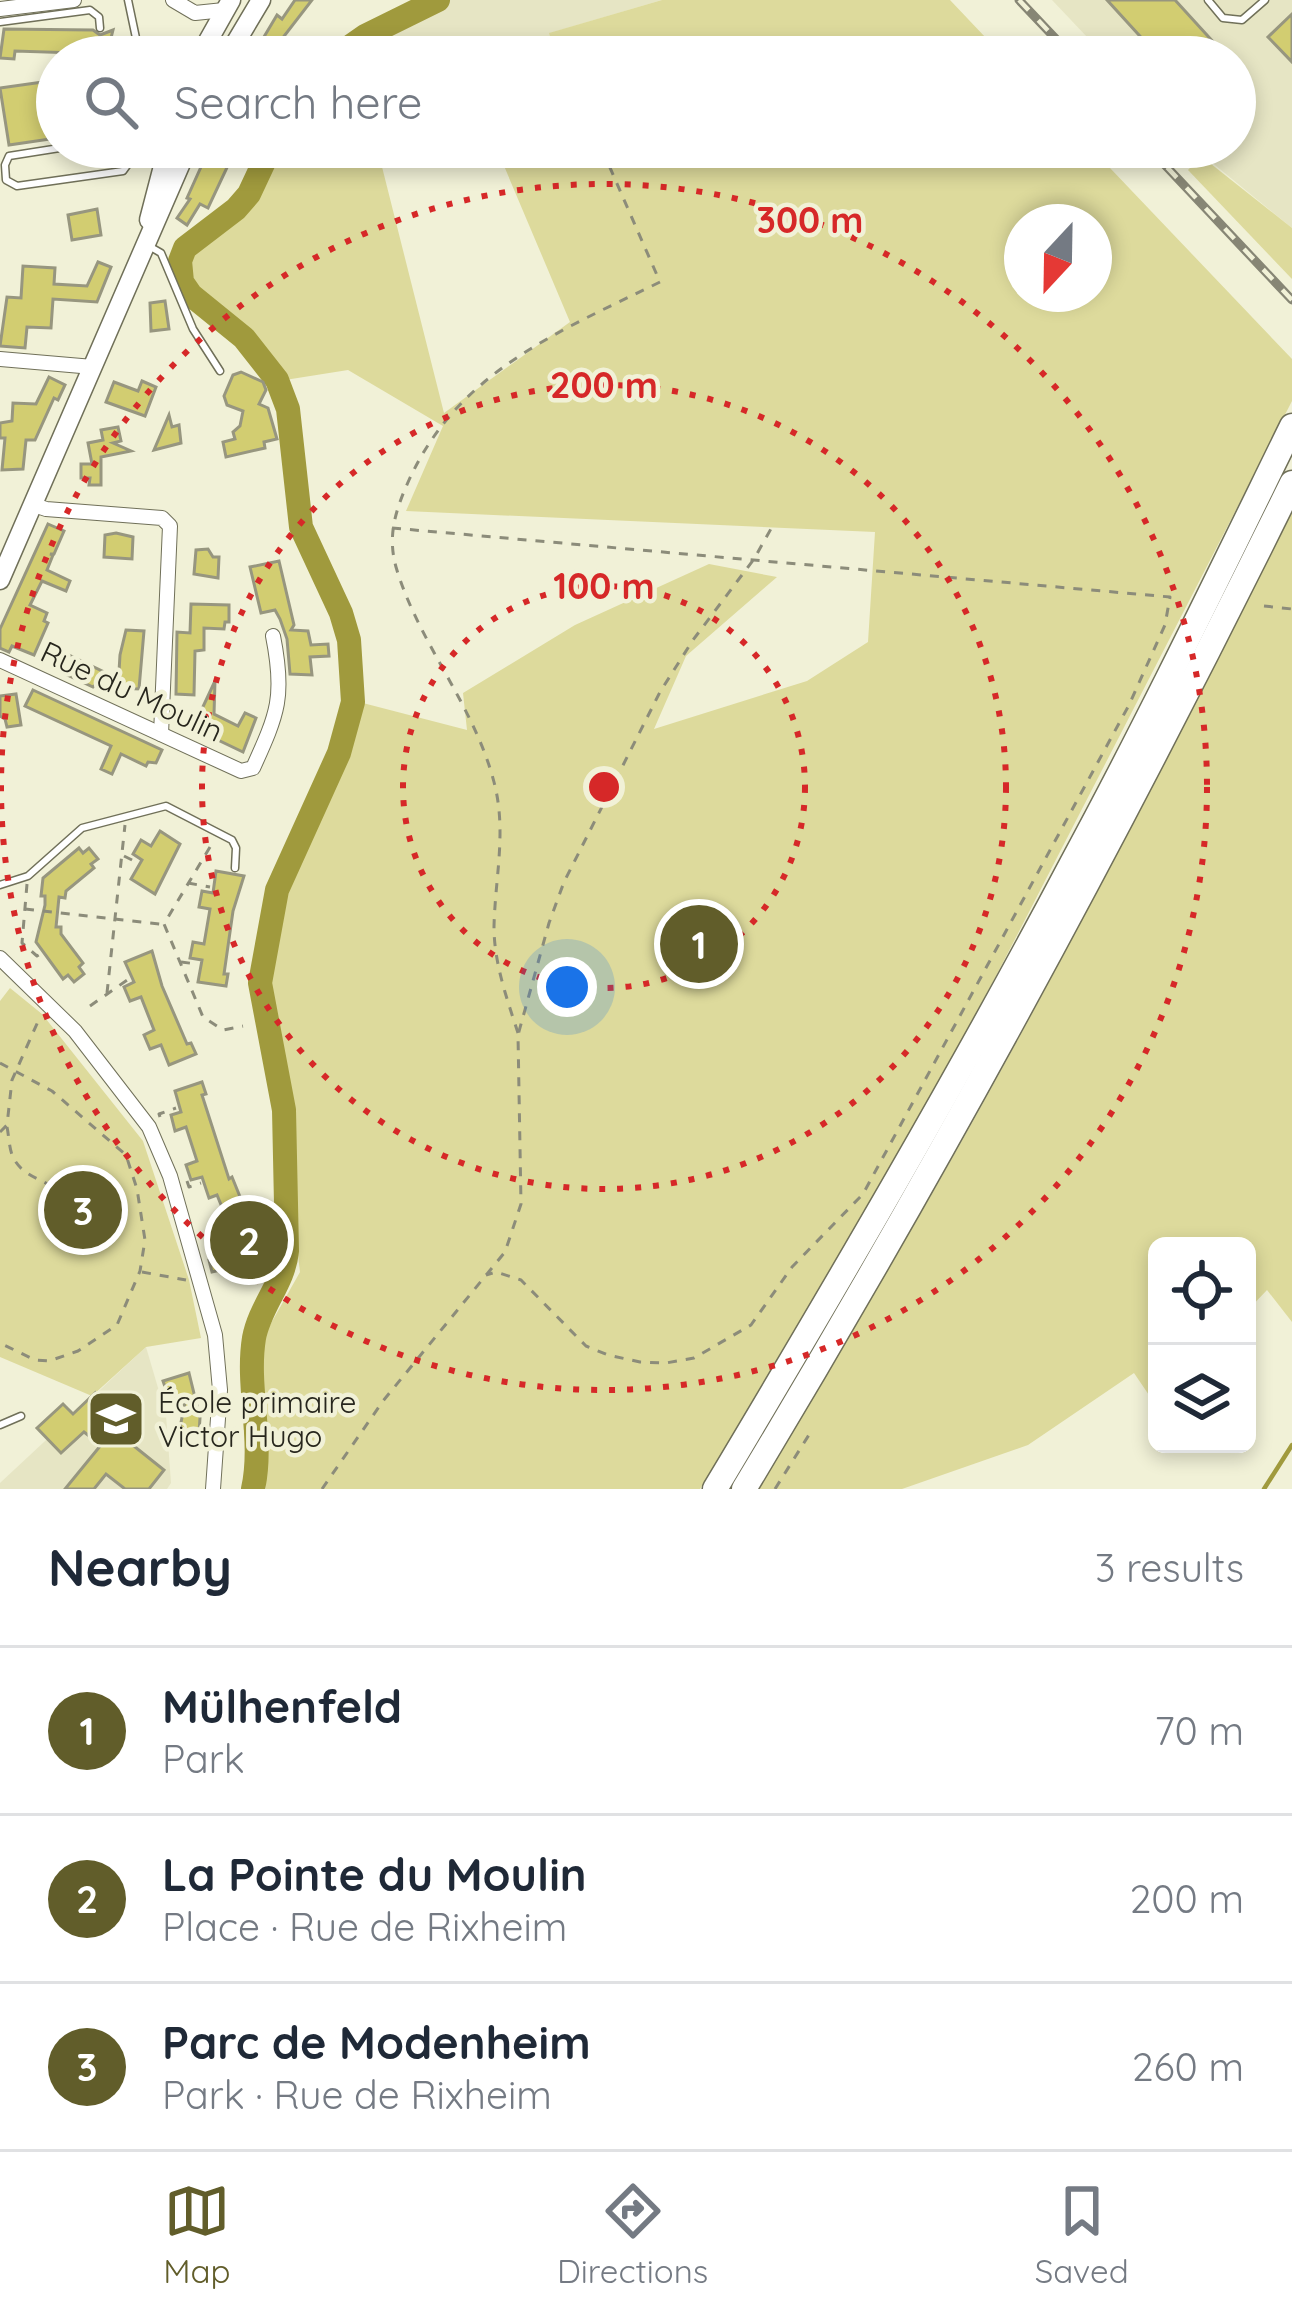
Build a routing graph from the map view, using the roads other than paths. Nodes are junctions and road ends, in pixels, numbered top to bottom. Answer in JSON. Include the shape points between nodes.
{"nodes":[{"id":1,"x":74,"y":0,"type":"edge"},
{"id":2,"x":128,"y":0,"type":"edge"},
{"id":3,"x":173,"y":0,"type":"edge"},
{"id":4,"x":262,"y":0,"type":"edge"},
{"id":5,"x":1208,"y":0,"type":"edge"},
{"id":6,"x":1265,"y":0,"type":"edge"},
{"id":7,"x":224,"y":3,"type":"edge"},
{"id":8,"x":0,"y":9,"type":"edge"},
{"id":9,"x":0,"y":22,"type":"edge"},
{"id":10,"x":245,"y":22,"type":"junction"},
{"id":11,"x":100,"y":28,"type":"dead end"},
{"id":12,"x":136,"y":36,"type":"edge"},
{"id":13,"x":209,"y":36,"type":"edge"},
{"id":14,"x":238,"y":36,"type":"edge"},
{"id":15,"x":36,"y":152,"type":"edge"},
{"id":16,"x":125,"y":168,"type":"edge"},
{"id":17,"x":163,"y":168,"type":"edge"},
{"id":18,"x":180,"y":168,"type":"edge"},
{"id":19,"x":144,"y":243,"type":"junction"},
{"id":20,"x":0,"y":359,"type":"edge"},
{"id":21,"x":93,"y":367,"type":"junction"},
{"id":22,"x":220,"y":371,"type":"dead end"},
{"id":23,"x":1292,"y":426,"type":"edge"},
{"id":24,"x":1292,"y":483,"type":"edge"},
{"id":25,"x":34,"y":505,"type":"junction"},
{"id":26,"x":0,"y":580,"type":"edge"},
{"id":27,"x":273,"y":636,"type":"dead end"},
{"id":28,"x":0,"y":660,"type":"edge"},
{"id":29,"x":161,"y":734,"type":"junction"},
{"id":30,"x":235,"y":868,"type":"dead end"},
{"id":31,"x":0,"y":885,"type":"edge"},
{"id":32,"x":7,"y":956,"type":"edge"},
{"id":33,"x":22,"y":1416,"type":"dead end"},
{"id":34,"x":0,"y":1425,"type":"edge"},
{"id":35,"x":213,"y":1489,"type":"edge"},
{"id":36,"x":715,"y":1489,"type":"edge"},
{"id":37,"x":744,"y":1489,"type":"edge"}],
"edges":[{"from":1,"to":8,"type":"street"},
{"from":2,"to":12,"type":"lane"},
{"from":3,"to":7,"type":"street","via":[[195,13]]},
{"from":4,"to":10,"type":"main road"},
{"from":5,"to":6,"type":"lane","via":[[1222,18],[1242,20]]},
{"from":7,"to":10,"type":"street"},
{"from":7,"to":13,"type":"main road"},
{"from":9,"to":11,"type":"lane","via":[[90,10]]},
{"from":10,"to":14,"type":"main road"},
{"from":15,"to":16,"type":"lane","via":[[8,156],[6,179],[17,186]]},
{"from":17,"to":19,"type":"main road"},
{"from":18,"to":19,"type":"main road"},
{"from":19,"to":21,"type":"main road"},
{"from":19,"to":22,"type":"lane","via":[[160,254]]},
{"from":20,"to":21,"type":"street"},
{"from":21,"to":25,"type":"main road"},
{"from":23,"to":36,"type":"highway","via":[[1008,983]]},
{"from":24,"to":37,"type":"highway","via":[[1028,999]]},
{"from":25,"to":26,"type":"main road"},
{"from":25,"to":29,"type":"street","via":[[163,518],[170,526]]},
{"from":27,"to":29,"type":"street","name":"Rue du Moulin","via":[[281,693],[253,768],[242,771]]},
{"from":28,"to":29,"type":"street","name":"Rue du Moulin"},
{"from":30,"to":31,"type":"lane","via":[[232,840],[166,806],[82,828],[28,877]]},
{"from":32,"to":35,"type":"street","via":[[149,1127],[170,1177],[215,1335]]},
{"from":33,"to":34,"type":"lane"}]}
